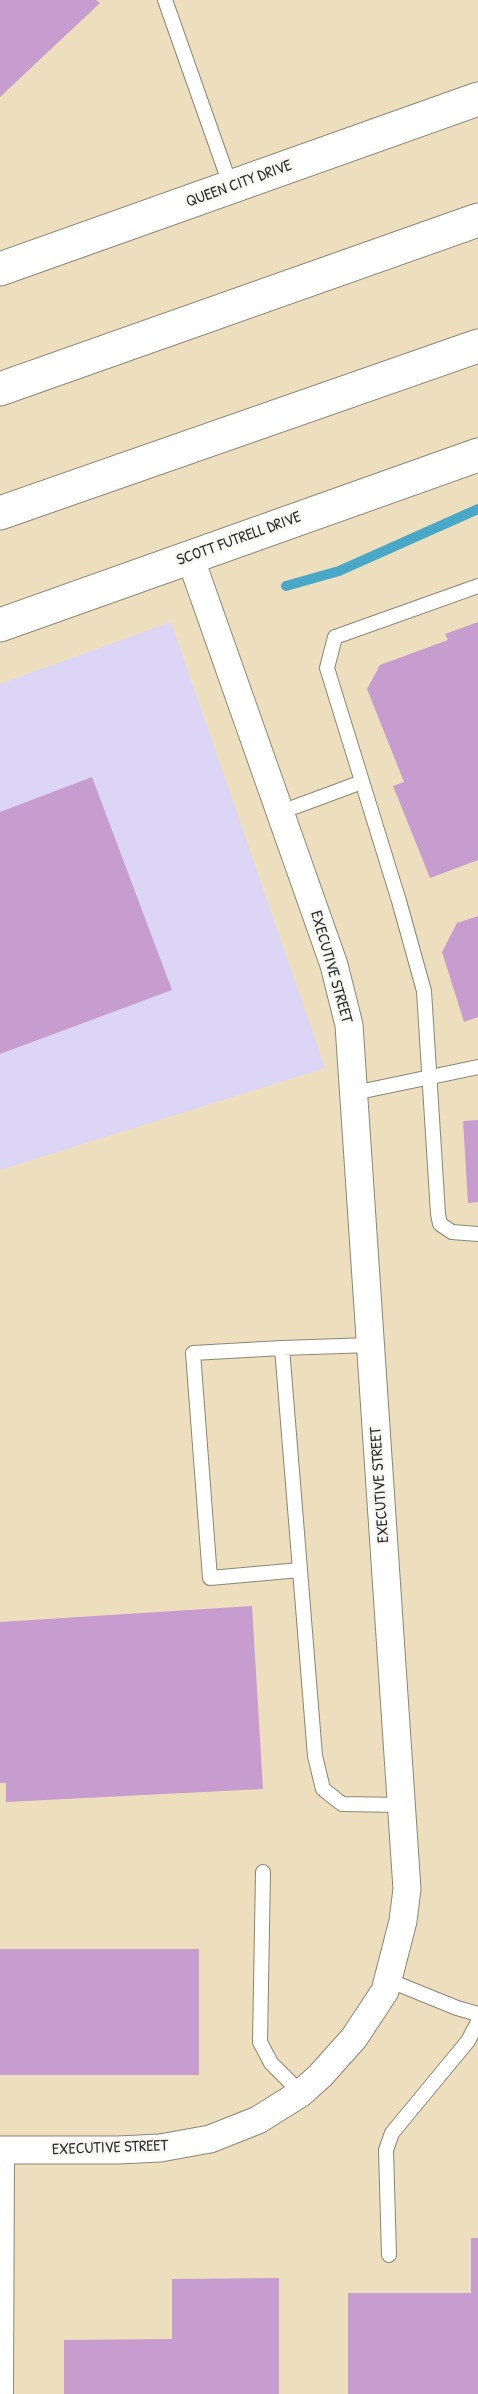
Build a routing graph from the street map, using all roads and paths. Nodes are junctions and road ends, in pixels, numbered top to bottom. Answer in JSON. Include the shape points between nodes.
{"nodes":[{"id":1,"x":165,"y":0,"type":"edge"},
{"id":2,"x":478,"y":99,"type":"edge"},
{"id":3,"x":231,"y":187,"type":"junction"},
{"id":4,"x":478,"y":220,"type":"edge"},
{"id":5,"x":0,"y":269,"type":"edge"},
{"id":6,"x":478,"y":346,"type":"edge"},
{"id":7,"x":0,"y":389,"type":"edge"},
{"id":8,"x":478,"y":454,"type":"edge"},
{"id":9,"x":0,"y":513,"type":"edge"},
{"id":10,"x":190,"y":557,"type":"junction"},
{"id":11,"x":478,"y":586,"type":"edge"},
{"id":12,"x":0,"y":625,"type":"edge"},
{"id":13,"x":362,"y":782,"type":"junction"},
{"id":14,"x":281,"y":812,"type":"junction"},
{"id":15,"x":478,"y":1066,"type":"edge"},
{"id":16,"x":429,"y":1078,"type":"junction"},
{"id":17,"x":354,"y":1094,"type":"junction"},
{"id":18,"x":478,"y":1234,"type":"edge"},
{"id":19,"x":371,"y":1345,"type":"junction"},
{"id":20,"x":282,"y":1348,"type":"junction"},
{"id":21,"x":300,"y":1570,"type":"junction"},
{"id":22,"x":401,"y":1805,"type":"junction"},
{"id":23,"x":263,"y":1872,"type":"dead end"},
{"id":24,"x":388,"y":1980,"type":"junction"},
{"id":25,"x":478,"y":2014,"type":"edge"},
{"id":26,"x":478,"y":2022,"type":"edge"},
{"id":27,"x":301,"y":2093,"type":"junction"},
{"id":28,"x":4,"y":2150,"type":"edge"},
{"id":29,"x":3,"y":2208,"type":"edge"},
{"id":30,"x":389,"y":2255,"type":"dead end"},
{"id":31,"x":6,"y":2394,"type":"edge"}],
"edges":[{"from":1,"to":3,"type":"lane"},
{"from":2,"to":3,"type":"main road","name":"QUEEN CITY DRIVE"},
{"from":3,"to":5,"type":"main road","name":"QUEEN CITY DRIVE"},
{"from":4,"to":7,"type":"main road"},
{"from":6,"to":9,"type":"main road"},
{"from":8,"to":10,"type":"main road","name":"SCOTT FUTRELL DRIVE"},
{"from":10,"to":12,"type":"main road","name":"SCOTT FUTRELL DRIVE"},
{"from":10,"to":14,"type":"street","name":"EXECUTIVE STREET"},
{"from":11,"to":13,"type":"lane","via":[[335,637],[327,668]]},
{"from":13,"to":14,"type":"lane"},
{"from":13,"to":16,"type":"lane","via":[[424,991]]},
{"from":14,"to":17,"type":"street","name":"EXECUTIVE STREET","via":[[334,965],[349,1025]]},
{"from":15,"to":16,"type":"lane"},
{"from":16,"to":17,"type":"lane"},
{"from":16,"to":18,"type":"lane","via":[[440,1224],[452,1232]]},
{"from":17,"to":19,"type":"street","name":"EXECUTIVE STREET"},
{"from":19,"to":20,"type":"lane"},
{"from":19,"to":22,"type":"street","name":"EXECUTIVE STREET"},
{"from":20,"to":21,"type":"lane"},
{"from":20,"to":21,"type":"lane","via":[[193,1353],[210,1578]]},
{"from":21,"to":22,"type":"lane","via":[[315,1756],[322,1789],[342,1804]]},
{"from":22,"to":24,"type":"street","name":"EXECUTIVE STREET","via":[[407,1889]]},
{"from":23,"to":27,"type":"lane","via":[[260,2043],[271,2064]]},
{"from":24,"to":25,"type":"lane"},
{"from":24,"to":27,"type":"street","name":"EXECUTIVE STREET","via":[[354,2038]]},
{"from":26,"to":30,"type":"lane","via":[[468,2041],[392,2133],[386,2150]]},
{"from":27,"to":28,"type":"street","name":"EXECUTIVE STREET","via":[[258,2120],[210,2139],[160,2148]]},
{"from":28,"to":29,"type":"lane"},
{"from":29,"to":31,"type":"lane"}]}
